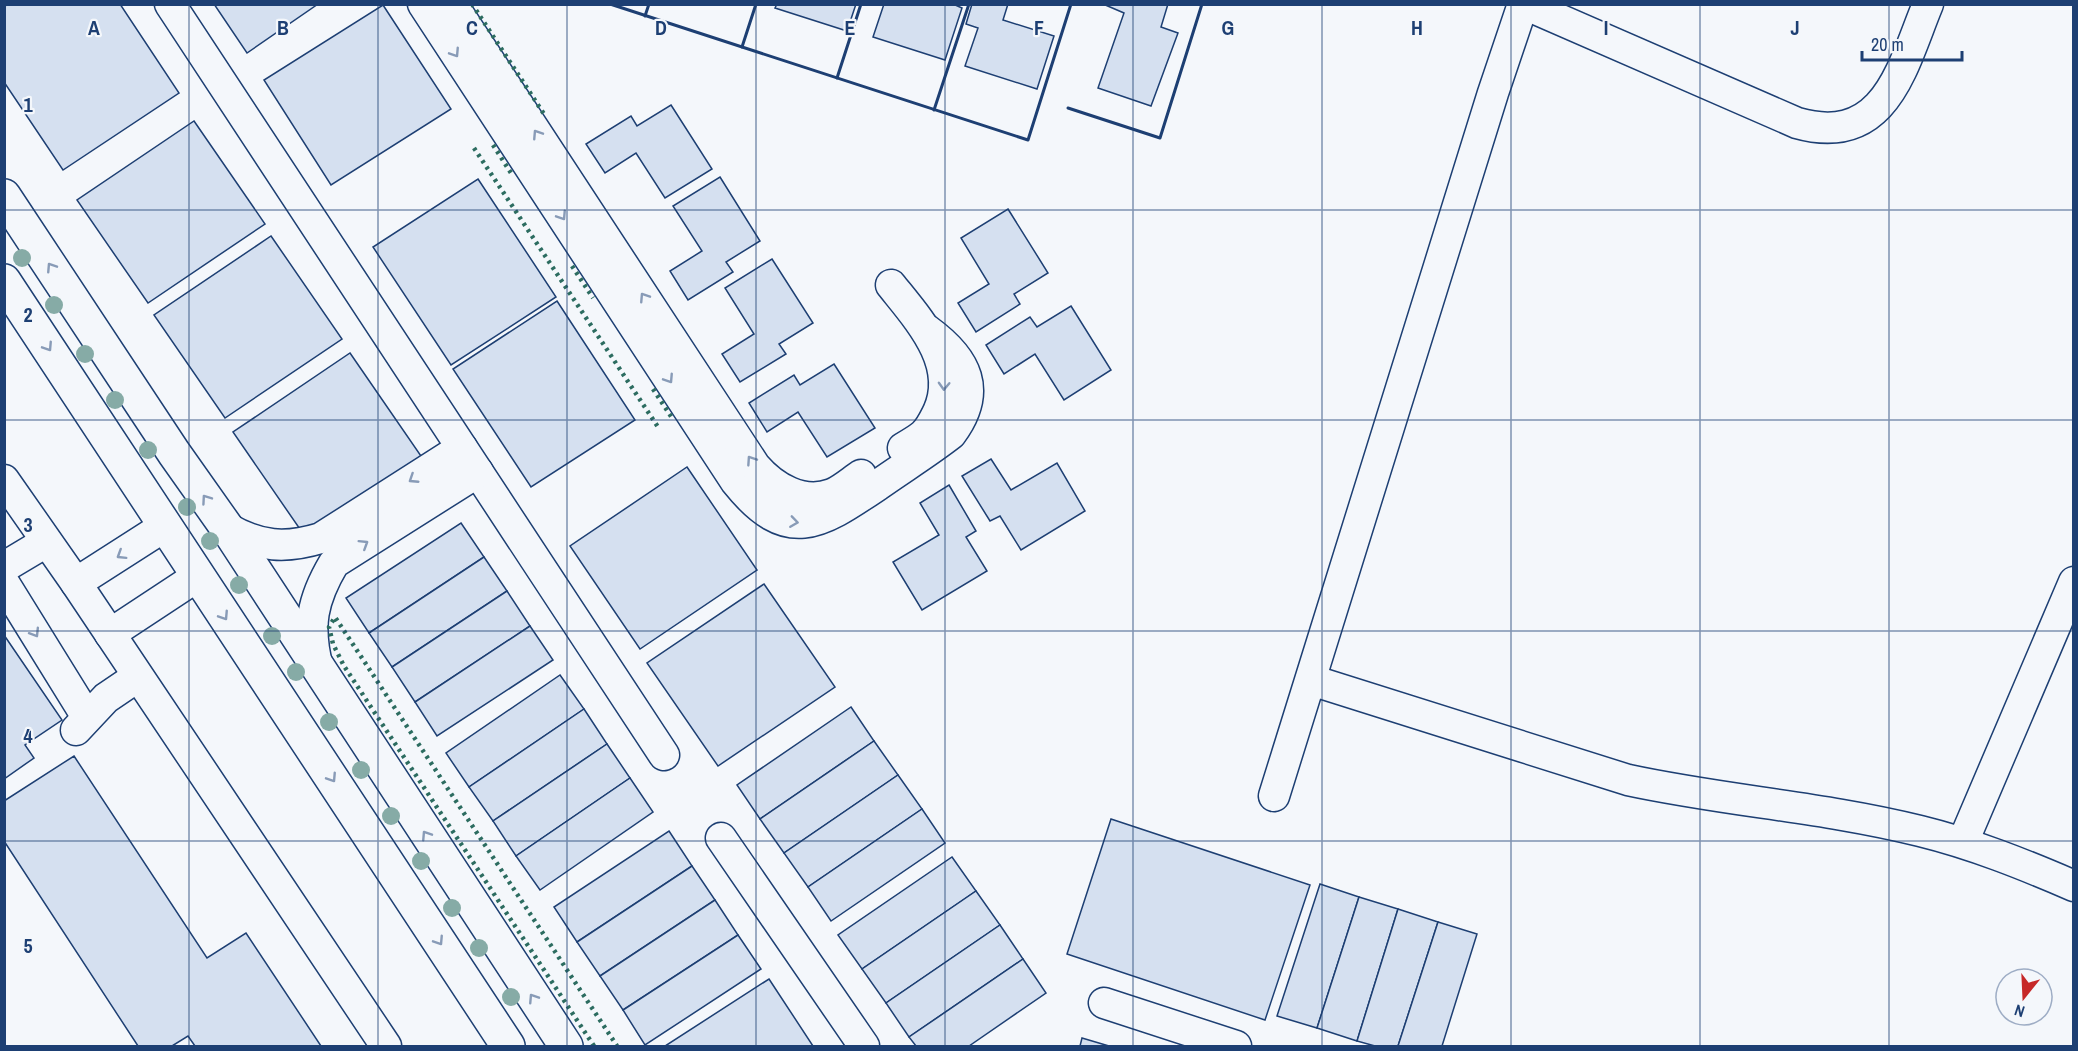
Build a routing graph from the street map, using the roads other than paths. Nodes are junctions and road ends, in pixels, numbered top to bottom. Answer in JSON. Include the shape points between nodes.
{"nodes":[{"id":1,"x":170,"y":4,"type":"edge"},
{"id":2,"x":423,"y":4,"type":"edge"},
{"id":3,"x":452,"y":4,"type":"edge"},
{"id":4,"x":1523,"y":4,"type":"edge"},
{"id":5,"x":1928,"y":4,"type":"edge"},
{"id":6,"x":4,"y":196,"type":"edge"},
{"id":7,"x":4,"y":281,"type":"edge"},
{"id":8,"x":891,"y":285,"type":"dead end"},
{"id":9,"x":927,"y":330,"type":"junction"},
{"id":10,"x":470,"y":460,"type":"junction"},
{"id":11,"x":4,"y":480,"type":"edge"},
{"id":12,"x":165,"y":526,"type":"junction"},
{"id":13,"x":227,"y":528,"type":"junction"},
{"id":14,"x":46,"y":542,"type":"junction"},
{"id":15,"x":4,"y":567,"type":"edge"},
{"id":16,"x":198,"y":576,"type":"junction"},
{"id":17,"x":2073,"y":582,"type":"edge"},
{"id":18,"x":76,"y":583,"type":"junction"},
{"id":19,"x":4,"y":584,"type":"edge"},
{"id":20,"x":110,"y":634,"type":"junction"},
{"id":21,"x":319,"y":671,"type":"junction"},
{"id":22,"x":137,"y":677,"type":"junction"},
{"id":23,"x":1311,"y":680,"type":"junction"},
{"id":24,"x":664,"y":755,"type":"dead end"},
{"id":25,"x":1274,"y":796,"type":"dead end"},
{"id":26,"x":721,"y":838,"type":"dead end"},
{"id":27,"x":1963,"y":842,"type":"junction"},
{"id":28,"x":2073,"y":886,"type":"edge"},
{"id":29,"x":1104,"y":1003,"type":"dead end"},
{"id":30,"x":386,"y":1047,"type":"edge"},
{"id":31,"x":508,"y":1047,"type":"edge"},
{"id":32,"x":566,"y":1047,"type":"edge"},
{"id":33,"x":864,"y":1047,"type":"edge"},
{"id":34,"x":1236,"y":1047,"type":"edge"}],
"edges":[{"from":1,"to":10,"type":"street"},
{"from":2,"to":9,"type":"street","one_way":true,"via":[[736,482],[765,512],[801,524],[822,519],[951,434],[966,408],[966,377],[952,350]]},
{"from":9,"to":3,"type":"street","one_way":true,"via":[[945,379],[940,409],[924,434],[832,494],[798,495],[774,484],[755,466]]},
{"from":4,"to":5,"type":"street","via":[[1797,123],[1830,129],[1862,120],[1887,98]]},
{"from":4,"to":23,"type":"street"},
{"from":13,"to":6,"type":"street","one_way":true},
{"from":7,"to":12,"type":"street","one_way":true},
{"from":8,"to":9,"type":"street"},
{"from":10,"to":13,"type":"street","one_way":true,"via":[[321,538],[303,543],[263,544]]},
{"from":21,"to":10,"type":"street","one_way":true,"via":[[311,626],[322,582],[334,563]]},
{"from":10,"to":24,"type":"street"},
{"from":11,"to":14,"type":"street"},
{"from":12,"to":16,"type":"street"},
{"from":12,"to":18,"type":"street","one_way":true},
{"from":13,"to":21,"type":"street"},
{"from":14,"to":15,"type":"street"},
{"from":14,"to":18,"type":"street"},
{"from":16,"to":20,"type":"street"},
{"from":16,"to":31,"type":"street","one_way":true},
{"from":17,"to":27,"type":"street"},
{"from":18,"to":20,"type":"street"},
{"from":19,"to":22,"type":"street","one_way":true,"via":[[80,725],[106,698]]},
{"from":20,"to":22,"type":"street"},
{"from":32,"to":21,"type":"street","one_way":true},
{"from":22,"to":30,"type":"street"},
{"from":23,"to":25,"type":"street"},
{"from":23,"to":27,"type":"street","via":[[1628,780],[1876,821]]},
{"from":26,"to":33,"type":"street"},
{"from":27,"to":28,"type":"street"},
{"from":29,"to":34,"type":"street"}]}
